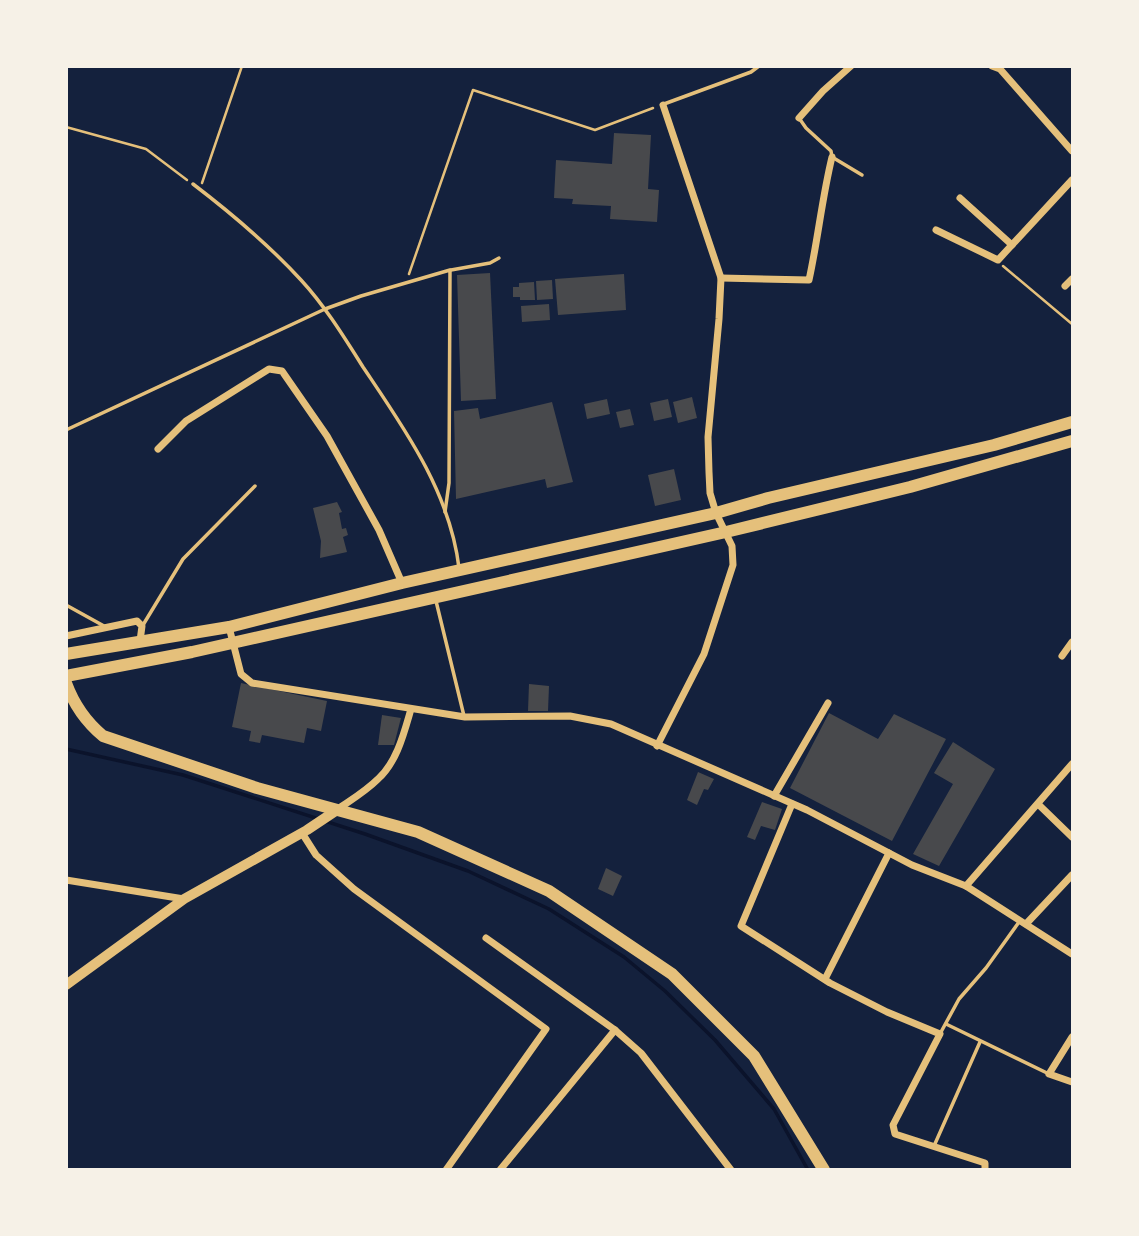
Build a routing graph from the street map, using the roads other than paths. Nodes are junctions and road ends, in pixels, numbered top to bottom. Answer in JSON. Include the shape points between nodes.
{"nodes":[{"id":1,"x":759,"y":66,"type":"edge"},
{"id":2,"x":851,"y":66,"type":"edge"},
{"id":3,"x":992,"y":66,"type":"edge"},
{"id":4,"x":663,"y":104,"type":"joint"},
{"id":5,"x":799,"y":118,"type":"joint"},
{"id":6,"x":1072,"y":148,"type":"edge"},
{"id":7,"x":832,"y":158,"type":"junction"},
{"id":8,"x":862,"y":175,"type":"dead end"},
{"id":9,"x":1073,"y":180,"type":"edge"},
{"id":10,"x":193,"y":184,"type":"road end"},
{"id":11,"x":960,"y":198,"type":"dead end"},
{"id":12,"x":936,"y":230,"type":"dead end"},
{"id":13,"x":1012,"y":245,"type":"junction"},
{"id":14,"x":499,"y":258,"type":"dead end"},
{"id":15,"x":450,"y":270,"type":"junction"},
{"id":16,"x":721,"y":278,"type":"junction"},
{"id":17,"x":1073,"y":279,"type":"edge"},
{"id":18,"x":1065,"y":286,"type":"dead end"},
{"id":19,"x":325,"y":309,"type":"junction"},
{"id":20,"x":1073,"y":422,"type":"edge"},
{"id":21,"x":66,"y":430,"type":"edge"},
{"id":22,"x":1073,"y":441,"type":"edge"},
{"id":23,"x":158,"y":449,"type":"dead end"},
{"id":24,"x":255,"y":486,"type":"dead end"},
{"id":25,"x":445,"y":512,"type":"junction"},
{"id":26,"x":716,"y":513,"type":"junction"},
{"id":27,"x":726,"y":532,"type":"junction"},
{"id":28,"x":459,"y":570,"type":"junction"},
{"id":29,"x":401,"y":583,"type":"junction"},
{"id":30,"x":435,"y":596,"type":"junction"},
{"id":31,"x":66,"y":605,"type":"edge"},
{"id":32,"x":142,"y":626,"type":"junction"},
{"id":33,"x":229,"y":627,"type":"junction"},
{"id":34,"x":106,"y":628,"type":"junction"},
{"id":35,"x":66,"y":636,"type":"edge"},
{"id":36,"x":140,"y":641,"type":"junction"},
{"id":37,"x":1073,"y":642,"type":"edge"},
{"id":38,"x":234,"y":643,"type":"junction"},
{"id":39,"x":66,"y":654,"type":"edge"},
{"id":40,"x":1062,"y":656,"type":"dead end"},
{"id":41,"x":66,"y":676,"type":"edge"},
{"id":42,"x":66,"y":683,"type":"edge"},
{"id":43,"x":828,"y":703,"type":"dead end"},
{"id":44,"x":411,"y":709,"type":"junction"},
{"id":45,"x":464,"y":718,"type":"junction"},
{"id":46,"x":657,"y":746,"type":"junction"},
{"id":47,"x":1073,"y":764,"type":"edge"},
{"id":48,"x":774,"y":796,"type":"junction"},
{"id":49,"x":792,"y":804,"type":"junction"},
{"id":50,"x":1038,"y":804,"type":"junction"},
{"id":51,"x":333,"y":813,"type":"junction"},
{"id":52,"x":305,"y":831,"type":"junction"},
{"id":53,"x":1073,"y":837,"type":"edge"},
{"id":54,"x":889,"y":853,"type":"junction"},
{"id":55,"x":1073,"y":875,"type":"edge"},
{"id":56,"x":66,"y":880,"type":"edge"},
{"id":57,"x":966,"y":886,"type":"junction"},
{"id":58,"x":184,"y":899,"type":"junction"},
{"id":59,"x":1023,"y":922,"type":"junction"},
{"id":60,"x":486,"y":938,"type":"dead end"},
{"id":61,"x":1073,"y":954,"type":"edge"},
{"id":62,"x":825,"y":979,"type":"junction"},
{"id":63,"x":66,"y":985,"type":"edge"},
{"id":64,"x":946,"y":1024,"type":"junction"},
{"id":65,"x":615,"y":1030,"type":"junction"},
{"id":66,"x":940,"y":1034,"type":"junction"},
{"id":67,"x":1073,"y":1037,"type":"edge"},
{"id":68,"x":980,"y":1042,"type":"junction"},
{"id":69,"x":1049,"y":1074,"type":"junction"},
{"id":70,"x":1073,"y":1082,"type":"edge"},
{"id":71,"x":934,"y":1146,"type":"junction"},
{"id":72,"x":446,"y":1170,"type":"edge"},
{"id":73,"x":500,"y":1170,"type":"edge"},
{"id":74,"x":731,"y":1170,"type":"edge"},
{"id":75,"x":824,"y":1170,"type":"edge"},
{"id":76,"x":985,"y":1170,"type":"edge"}],
"edges":[{"from":1,"to":4,"type":"lane"},
{"from":2,"to":5,"type":"street"},
{"from":3,"to":6,"type":"street","via":[[1000,69]]},
{"from":4,"to":16,"type":"street"},
{"from":5,"to":7,"type":"lane","via":[[831,151]]},
{"from":7,"to":8,"type":"lane"},
{"from":7,"to":16,"type":"street","via":[[809,280]]},
{"from":9,"to":13,"type":"street"},
{"from":10,"to":19,"type":"lane","via":[[244,224]]},
{"from":11,"to":13,"type":"street"},
{"from":12,"to":13,"type":"street","via":[[998,260]]},
{"from":14,"to":15,"type":"lane"},
{"from":15,"to":19,"type":"lane"},
{"from":15,"to":25,"type":"lane"},
{"from":16,"to":26,"type":"street","via":[[708,437],[710,493]]},
{"from":17,"to":18,"type":"street"},
{"from":19,"to":21,"type":"lane"},
{"from":19,"to":25,"type":"lane","via":[[419,450]]},
{"from":20,"to":26,"type":"main road"},
{"from":22,"to":27,"type":"main road"},
{"from":23,"to":29,"type":"street","via":[[186,421],[269,369],[282,371],[333,447],[379,530]]},
{"from":24,"to":32,"type":"lane","via":[[183,559]]},
{"from":25,"to":28,"type":"lane"},
{"from":26,"to":27,"type":"street"},
{"from":26,"to":28,"type":"main road"},
{"from":27,"to":30,"type":"main road"},
{"from":27,"to":46,"type":"street","via":[[733,565],[723,601],[704,654]]},
{"from":28,"to":29,"type":"main road"},
{"from":29,"to":33,"type":"main road"},
{"from":30,"to":38,"type":"main road"},
{"from":30,"to":45,"type":"lane"},
{"from":31,"to":34,"type":"lane"},
{"from":32,"to":34,"type":"street","via":[[137,621]]},
{"from":32,"to":36,"type":"street"},
{"from":33,"to":36,"type":"main road"},
{"from":33,"to":38,"type":"street"},
{"from":34,"to":35,"type":"street"},
{"from":36,"to":39,"type":"main road"},
{"from":37,"to":40,"type":"street"},
{"from":38,"to":41,"type":"main road"},
{"from":38,"to":44,"type":"street","via":[[241,674],[252,683]]},
{"from":42,"to":51,"type":"main road","via":[[87,723],[103,736]]},
{"from":43,"to":48,"type":"street"},
{"from":44,"to":45,"type":"street"},
{"from":44,"to":51,"type":"street","via":[[390,765],[379,779]]},
{"from":45,"to":46,"type":"street","via":[[570,716],[611,724]]},
{"from":46,"to":48,"type":"street"},
{"from":47,"to":50,"type":"street"},
{"from":48,"to":49,"type":"street"},
{"from":49,"to":54,"type":"street"},
{"from":49,"to":62,"type":"street","via":[[741,926]]},
{"from":50,"to":53,"type":"street"},
{"from":50,"to":57,"type":"street"},
{"from":51,"to":52,"type":"street"},
{"from":51,"to":75,"type":"main road","via":[[418,832],[549,891],[672,974],[754,1056]]},
{"from":52,"to":58,"type":"street"},
{"from":52,"to":72,"type":"street","via":[[316,855],[354,889],[546,1029]]},
{"from":54,"to":57,"type":"street"},
{"from":54,"to":62,"type":"street"},
{"from":55,"to":59,"type":"street"},
{"from":56,"to":58,"type":"street"},
{"from":57,"to":59,"type":"street"},
{"from":58,"to":63,"type":"street"},
{"from":59,"to":61,"type":"street"},
{"from":59,"to":64,"type":"lane","via":[[959,999]]},
{"from":60,"to":65,"type":"street"},
{"from":62,"to":66,"type":"street"},
{"from":64,"to":66,"type":"lane"},
{"from":64,"to":68,"type":"lane"},
{"from":65,"to":73,"type":"street"},
{"from":65,"to":74,"type":"street","via":[[641,1053]]},
{"from":66,"to":71,"type":"street","via":[[892,1125],[895,1133]]},
{"from":67,"to":69,"type":"street"},
{"from":68,"to":69,"type":"lane"},
{"from":68,"to":71,"type":"lane"},
{"from":69,"to":70,"type":"street"},
{"from":71,"to":76,"type":"street","via":[[985,1163]]}]}
